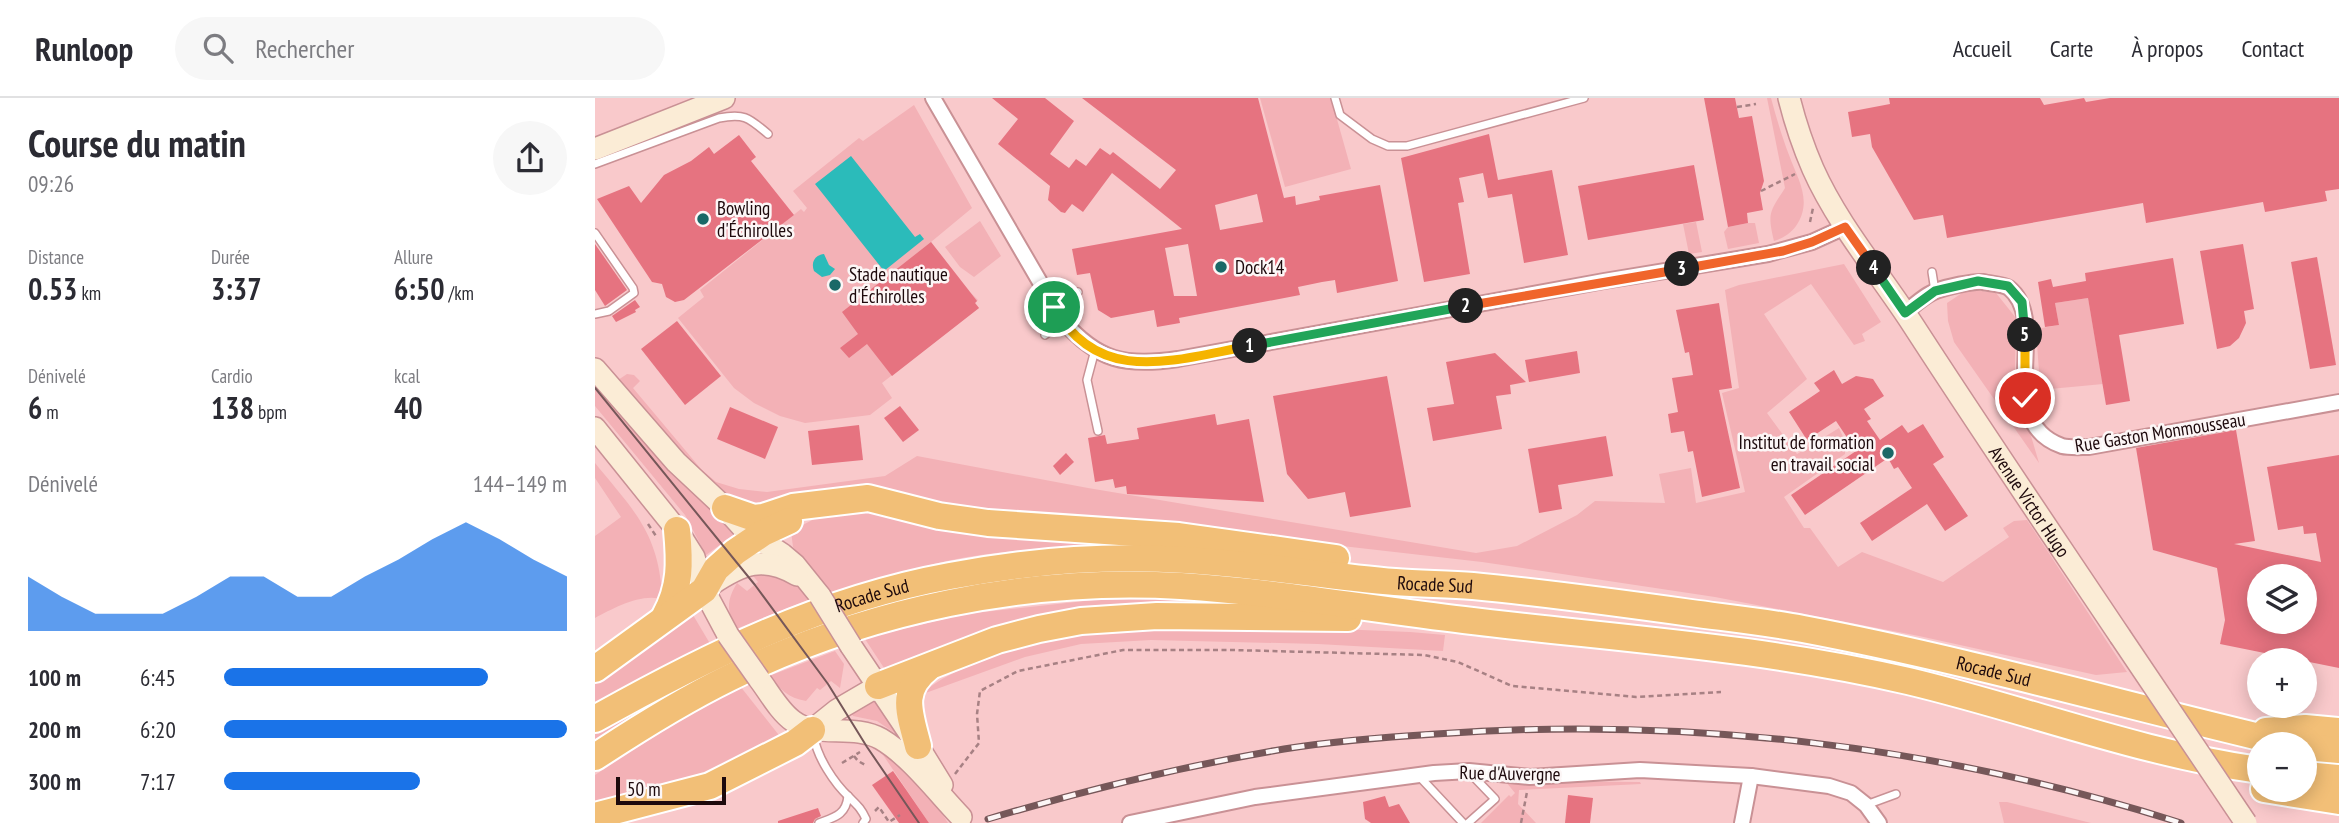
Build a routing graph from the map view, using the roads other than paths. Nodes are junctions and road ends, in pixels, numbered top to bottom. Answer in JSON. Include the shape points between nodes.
{"nodes":[{"id":1,"x":686,"y":98,"type":"edge"},
{"id":2,"x":722,"y":98,"type":"edge"},
{"id":3,"x":933,"y":98,"type":"edge"},
{"id":4,"x":1335,"y":98,"type":"edge"},
{"id":5,"x":1584,"y":98,"type":"edge"},
{"id":6,"x":1791,"y":98,"type":"edge"},
{"id":7,"x":595,"y":134,"type":"edge"},
{"id":8,"x":768,"y":134,"type":"dead end"},
{"id":9,"x":595,"y":149,"type":"edge"},
{"id":10,"x":595,"y":164,"type":"edge"},
{"id":11,"x":1845,"y":227,"type":"junction"},
{"id":12,"x":595,"y":233,"type":"edge"},
{"id":13,"x":1932,"y":272,"type":"dead end"},
{"id":14,"x":1935,"y":291,"type":"junction"},
{"id":15,"x":1077,"y":292,"type":"dead end"},
{"id":16,"x":1054,"y":307,"type":"junction"},
{"id":17,"x":1905,"y":313,"type":"junction"},
{"id":18,"x":595,"y":314,"type":"edge"},
{"id":19,"x":1062,"y":320,"type":"junction"},
{"id":20,"x":1045,"y":335,"type":"dead end"},
{"id":21,"x":1095,"y":350,"type":"junction"},
{"id":22,"x":595,"y":369,"type":"edge"},
{"id":23,"x":2339,"y":401,"type":"edge"},
{"id":24,"x":595,"y":428,"type":"edge"},
{"id":25,"x":1098,"y":431,"type":"dead end"},
{"id":26,"x":829,"y":502,"type":"junction"},
{"id":27,"x":725,"y":508,"type":"junction"},
{"id":28,"x":677,"y":530,"type":"junction"},
{"id":29,"x":757,"y":537,"type":"junction"},
{"id":30,"x":1474,"y":586,"type":"junction"},
{"id":31,"x":813,"y":588,"type":"junction"},
{"id":32,"x":704,"y":590,"type":"junction"},
{"id":33,"x":1460,"y":620,"type":"junction"},
{"id":34,"x":662,"y":621,"type":"junction"},
{"id":35,"x":929,"y":667,"type":"junction"},
{"id":36,"x":595,"y":669,"type":"edge"},
{"id":37,"x":878,"y":686,"type":"junction"},
{"id":38,"x":778,"y":704,"type":"junction"},
{"id":39,"x":837,"y":710,"type":"junction"},
{"id":40,"x":2029,"y":713,"type":"junction"},
{"id":41,"x":595,"y":719,"type":"edge"},
{"id":42,"x":812,"y":730,"type":"junction"},
{"id":43,"x":2339,"y":731,"type":"edge"},
{"id":44,"x":2243,"y":733,"type":"junction"},
{"id":45,"x":2247,"y":734,"type":"edge"},
{"id":46,"x":918,"y":746,"type":"junction"},
{"id":47,"x":2317,"y":748,"type":"edge"},
{"id":48,"x":2339,"y":750,"type":"edge"},
{"id":49,"x":595,"y":757,"type":"edge"},
{"id":50,"x":2247,"y":768,"type":"edge"},
{"id":51,"x":1469,"y":771,"type":"junction"},
{"id":52,"x":1417,"y":775,"type":"junction"},
{"id":53,"x":1751,"y":776,"type":"junction"},
{"id":54,"x":2317,"y":776,"type":"edge"},
{"id":55,"x":2339,"y":778,"type":"edge"},
{"id":56,"x":2247,"y":785,"type":"edge"},
{"id":57,"x":1896,"y":794,"type":"dead end"},
{"id":58,"x":848,"y":796,"type":"junction"},
{"id":59,"x":2317,"y":798,"type":"edge"},
{"id":60,"x":2339,"y":801,"type":"edge"},
{"id":61,"x":1866,"y":805,"type":"junction"},
{"id":62,"x":595,"y":816,"type":"edge"},
{"id":63,"x":843,"y":818,"type":"edge"},
{"id":64,"x":963,"y":820,"type":"edge"},
{"id":65,"x":819,"y":823,"type":"edge"},
{"id":66,"x":863,"y":823,"type":"edge"},
{"id":67,"x":1130,"y":823,"type":"edge"},
{"id":68,"x":1466,"y":823,"type":"edge"},
{"id":69,"x":1742,"y":823,"type":"edge"},
{"id":70,"x":1878,"y":823,"type":"edge"},
{"id":71,"x":2246,"y":823,"type":"edge"}],
"edges":[{"from":1,"to":7,"type":"main road"},
{"from":2,"to":9,"type":"main road"},
{"from":3,"to":16,"type":"street"},
{"from":4,"to":5,"type":"lane","via":[[1340,115],[1388,146],[1407,146]]},
{"from":6,"to":11,"type":"main road","name":"Avenue Victor Hugo","via":[[1813,169]]},
{"from":8,"to":10,"type":"lane","via":[[749,118],[736,115]]},
{"from":11,"to":17,"type":"main road","name":"Avenue Victor Hugo"},
{"from":11,"to":21,"type":"street","via":[[1768,254],[1168,361],[1131,362]]},
{"from":12,"to":18,"type":"lane","via":[[634,293],[609,311]]},
{"from":13,"to":14,"type":"lane"},
{"from":14,"to":17,"type":"street","name":"Rue Gaston Monmousseau"},
{"from":14,"to":23,"type":"street","name":"Rue Gaston Monmousseau","via":[[1978,281],[2008,286],[2022,302],[2028,409],[2046,437],[2064,447],[2089,447]]},
{"from":15,"to":16,"type":"lane"},
{"from":16,"to":19,"type":"street"},
{"from":17,"to":71,"type":"main road","name":"Avenue Victor Hugo","bridge":true},
{"from":19,"to":20,"type":"lane"},
{"from":19,"to":21,"type":"street"},
{"from":21,"to":25,"type":"lane","via":[[1087,380]]},
{"from":22,"to":27,"type":"main road","via":[[676,462]]},
{"from":24,"to":28,"type":"main road"},
{"from":26,"to":27,"type":"highway","via":[[754,518]]},
{"from":26,"to":29,"type":"highway"},
{"from":26,"to":30,"type":"highway","via":[[868,498],[988,523],[1268,547],[1445,574]]},
{"from":27,"to":29,"type":"main road"},
{"from":28,"to":32,"type":"main road","via":[[694,557]]},
{"from":28,"to":34,"type":"highway","via":[[679,578]]},
{"from":29,"to":31,"type":"main road","via":[[795,565]]},
{"from":29,"to":32,"type":"highway","via":[[716,569]]},
{"from":30,"to":41,"type":"highway","name":"Rocade Sud","via":[[1183,559],[1098,558],[1002,567],[913,583],[805,616],[686,669]]},
{"from":30,"to":44,"type":"highway","name":"Rocade Sud","via":[[1799,628]]},
{"from":31,"to":32,"type":"main road","via":[[783,566],[764,563],[733,570]]},
{"from":31,"to":37,"type":"main road","bridge":true},
{"from":32,"to":34,"type":"highway"},
{"from":32,"to":38,"type":"main road","bridge":true,"via":[[728,635]]},
{"from":33,"to":35,"type":"highway","via":[[1102,619],[1016,634]]},
{"from":33,"to":40,"type":"highway","name":"Rocade Sud","via":[[1809,661]]},
{"from":33,"to":49,"type":"highway","name":"Rocade Sud","via":[[1318,599],[1177,586],[1082,586],[996,595],[881,619],[796,648],[702,691]]},
{"from":34,"to":36,"type":"highway"},
{"from":35,"to":37,"type":"highway"},
{"from":35,"to":46,"type":"highway","via":[[908,693]]},
{"from":37,"to":39,"type":"main road"},
{"from":37,"to":46,"type":"main road"},
{"from":38,"to":39,"type":"main road","via":[[816,713]]},
{"from":38,"to":42,"type":"main road","via":[[792,721]]},
{"from":39,"to":42,"type":"main road"},
{"from":40,"to":50,"type":"highway","name":"Rocade Sud","via":[[2151,750]]},
{"from":40,"to":56,"type":"highway","via":[[2126,753]]},
{"from":42,"to":58,"type":"lane","via":[[816,749]]},
{"from":42,"to":62,"type":"highway","via":[[710,786]]},
{"from":42,"to":64,"type":"main road","via":[[856,730],[879,737],[898,750]]},
{"from":43,"to":44,"type":"highway","via":[[2305,728]]},
{"from":44,"to":45,"type":"highway","name":"Rocade Sud"},
{"from":46,"to":64,"type":"main road"},
{"from":47,"to":48,"type":"highway"},
{"from":51,"to":52,"type":"street","name":"Rue d'Auvergne"},
{"from":51,"to":53,"type":"street","name":"Rue d'Auvergne","via":[[1530,777],[1640,770]]},
{"from":51,"to":68,"type":"lane","via":[[1495,799]]},
{"from":52,"to":67,"type":"street","name":"Rue d'Auvergne","via":[[1255,797]]},
{"from":52,"to":68,"type":"lane"},
{"from":53,"to":61,"type":"street","name":"Rue d'Auvergne","via":[[1829,786],[1851,793]]},
{"from":53,"to":69,"type":"street"},
{"from":54,"to":55,"type":"highway"},
{"from":57,"to":61,"type":"lane"},
{"from":58,"to":63,"type":"lane"},
{"from":58,"to":66,"type":"lane","via":[[861,806]]},
{"from":59,"to":60,"type":"highway"},
{"from":61,"to":70,"type":"street","name":"Rue d'Auvergne"},
{"from":63,"to":65,"type":"lane"}]}
